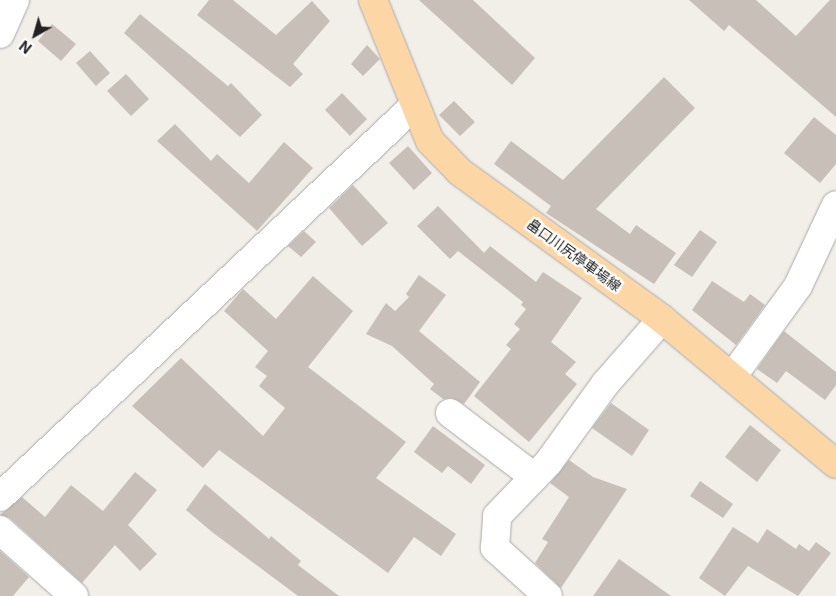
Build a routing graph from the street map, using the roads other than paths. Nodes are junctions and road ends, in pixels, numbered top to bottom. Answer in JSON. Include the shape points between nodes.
{"nodes":[{"id":1,"x":16,"y":0,"type":"edge"},
{"id":2,"x":373,"y":0,"type":"edge"},
{"id":3,"x":0,"y":34,"type":"edge"},
{"id":4,"x":415,"y":105,"type":"junction"},
{"id":5,"x":836,"y":205,"type":"edge"},
{"id":6,"x":662,"y":319,"type":"junction"},
{"id":7,"x":732,"y":377,"type":"junction"},
{"id":8,"x":450,"y":413,"type":"dead end"},
{"id":9,"x":836,"y":464,"type":"edge"},
{"id":10,"x":534,"y":477,"type":"junction"},
{"id":11,"x":0,"y":497,"type":"edge"},
{"id":12,"x":0,"y":530,"type":"edge"},
{"id":13,"x":74,"y":596,"type":"edge"},
{"id":14,"x":545,"y":596,"type":"edge"}],
"edges":[{"from":1,"to":3,"type":"street"},
{"from":2,"to":4,"type":"main road","name":"畠口川尻停車場線"},
{"from":4,"to":6,"type":"main road","name":"畠口川尻停車場線","via":[[430,141],[460,172]]},
{"from":4,"to":11,"type":"street"},
{"from":5,"to":7,"type":"street","via":[[798,286]]},
{"from":6,"to":7,"type":"main road","name":"畠口川尻停車場線"},
{"from":6,"to":10,"type":"street","via":[[606,383]]},
{"from":7,"to":9,"type":"main road","name":"畠口川尻停車場線"},
{"from":8,"to":10,"type":"street"},
{"from":10,"to":14,"type":"street","via":[[497,516],[495,548]]},
{"from":12,"to":13,"type":"street"}]}
